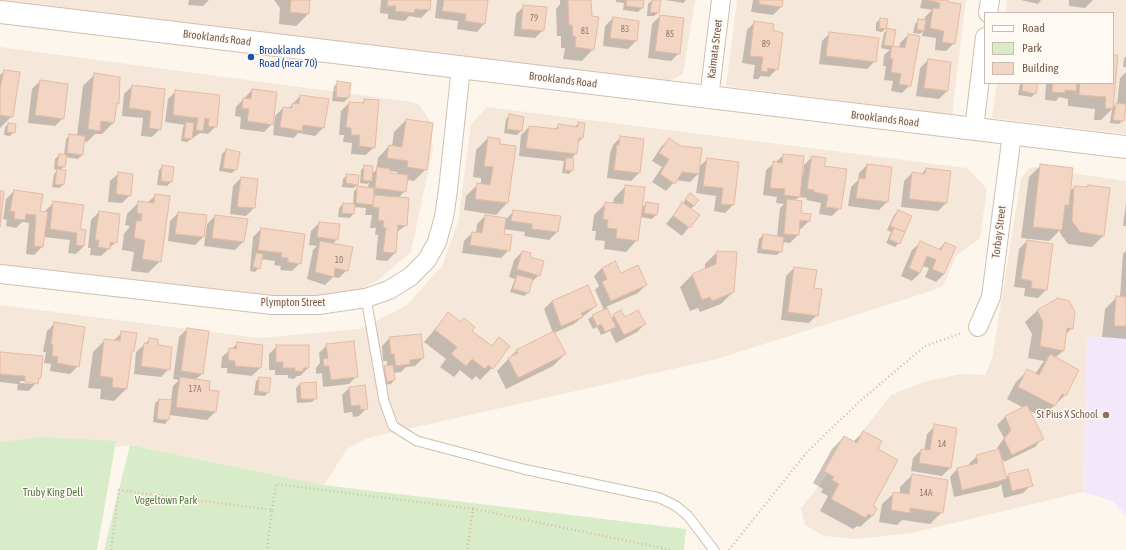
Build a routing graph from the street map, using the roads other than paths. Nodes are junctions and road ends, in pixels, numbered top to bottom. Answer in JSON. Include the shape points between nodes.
{"nodes":[{"id":1,"x":721,"y":0,"type":"edge"},
{"id":2,"x":990,"y":0,"type":"edge"},
{"id":3,"x":0,"y":12,"type":"edge"},
{"id":4,"x":988,"y":12,"type":"edge"},
{"id":5,"x":984,"y":45,"type":"edge"},
{"id":6,"x":461,"y":67,"type":"junction"},
{"id":7,"x":709,"y":98,"type":"junction"},
{"id":8,"x":974,"y":129,"type":"junction"},
{"id":9,"x":1012,"y":134,"type":"junction"},
{"id":10,"x":1126,"y":147,"type":"edge"},
{"id":11,"x":0,"y":274,"type":"edge"},
{"id":12,"x":366,"y":298,"type":"junction"},
{"id":13,"x":978,"y":327,"type":"road end"},
{"id":14,"x":714,"y":550,"type":"edge"}],
"edges":[{"from":1,"to":7,"type":"street","name":"Kaimata Street"},
{"from":2,"to":4,"type":"street"},
{"from":3,"to":6,"type":"street","name":"Brooklands Road"},
{"from":5,"to":8,"type":"street"},
{"from":6,"to":7,"type":"street","name":"Brooklands Road"},
{"from":6,"to":12,"type":"street","name":"Plympton Street","via":[[448,190],[437,242],[427,260],[410,276],[389,290]]},
{"from":7,"to":8,"type":"street","name":"Brooklands Road"},
{"from":8,"to":9,"type":"street","name":"Brooklands Road"},
{"from":9,"to":10,"type":"street","name":"Brooklands Road"},
{"from":9,"to":13,"type":"street","name":"Torbay Street","via":[[991,297]]},
{"from":11,"to":12,"type":"street","name":"Plympton Street","via":[[272,305],[318,305]]},
{"from":12,"to":14,"type":"lane","via":[[384,401],[393,426],[417,441],[523,469],[660,498],[688,516]]}]}
